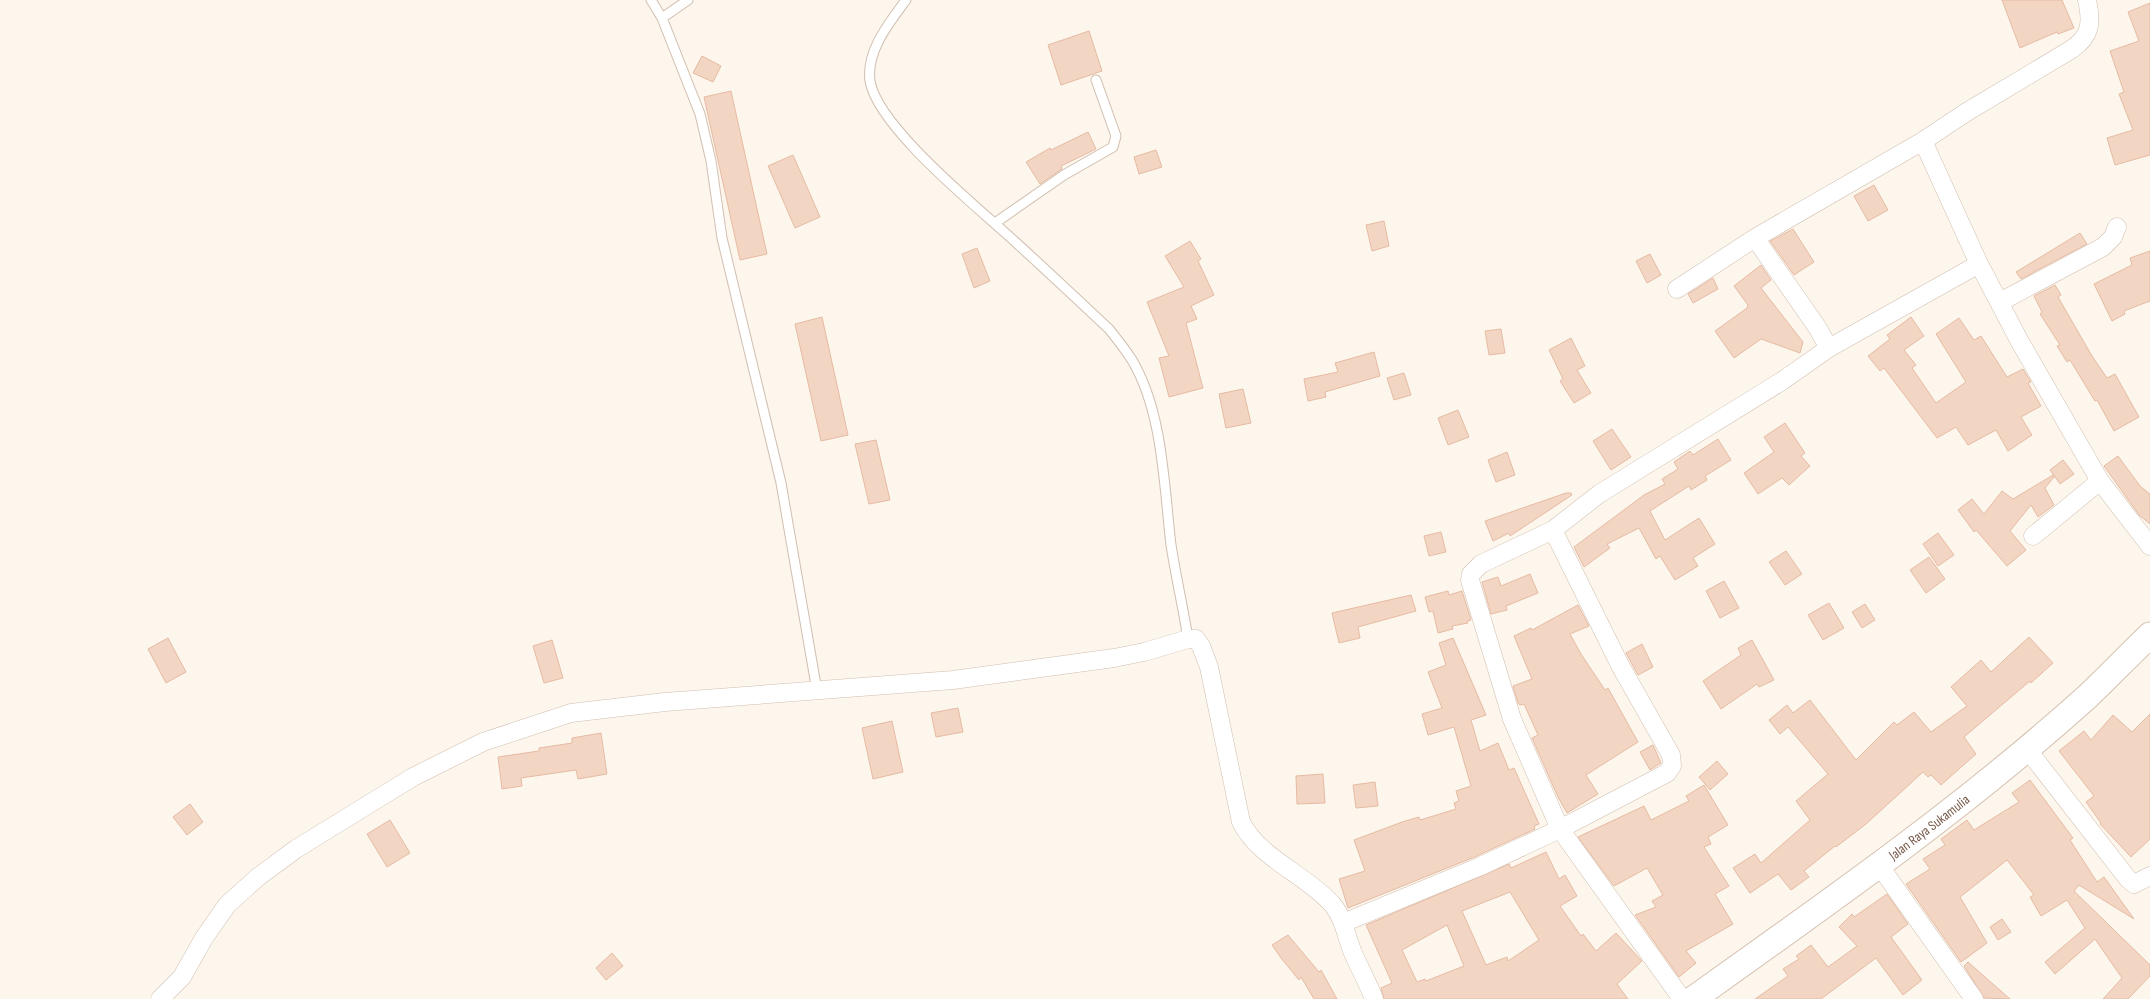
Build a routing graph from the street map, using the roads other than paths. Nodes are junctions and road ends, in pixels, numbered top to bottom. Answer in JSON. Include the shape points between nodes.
{"nodes":[{"id":1,"x":651,"y":0,"type":"edge"},
{"id":2,"x":688,"y":0,"type":"edge"},
{"id":3,"x":906,"y":0,"type":"edge"},
{"id":4,"x":2087,"y":0,"type":"edge"},
{"id":5,"x":662,"y":18,"type":"junction"},
{"id":6,"x":1096,"y":80,"type":"dead end"},
{"id":7,"x":1923,"y":141,"type":"junction"},
{"id":8,"x":995,"y":223,"type":"junction"},
{"id":9,"x":2117,"y":227,"type":"dead end"},
{"id":10,"x":1755,"y":238,"type":"junction"},
{"id":11,"x":1980,"y":264,"type":"junction"},
{"id":12,"x":1676,"y":289,"type":"dead end"},
{"id":13,"x":2000,"y":302,"type":"junction"},
{"id":14,"x":1828,"y":348,"type":"junction"},
{"id":15,"x":2100,"y":481,"type":"junction"},
{"id":16,"x":1553,"y":530,"type":"junction"},
{"id":17,"x":2033,"y":536,"type":"dead end"},
{"id":18,"x":2150,"y":546,"type":"edge"},
{"id":19,"x":2150,"y":635,"type":"edge"},
{"id":20,"x":1188,"y":639,"type":"junction"},
{"id":21,"x":817,"y":691,"type":"junction"},
{"id":22,"x":2027,"y":749,"type":"junction"},
{"id":23,"x":1560,"y":828,"type":"junction"},
{"id":24,"x":1879,"y":866,"type":"junction"},
{"id":25,"x":2150,"y":876,"type":"edge"},
{"id":26,"x":1343,"y":923,"type":"junction"},
{"id":27,"x":160,"y":999,"type":"edge"},
{"id":28,"x":1374,"y":999,"type":"edge"},
{"id":29,"x":1682,"y":999,"type":"edge"},
{"id":30,"x":1693,"y":999,"type":"edge"},
{"id":31,"x":1974,"y":999,"type":"edge"}],
"edges":[{"from":1,"to":5,"type":"lane"},
{"from":2,"to":5,"type":"lane"},
{"from":3,"to":8,"type":"lane","via":[[876,44],[871,62],[870,81],[878,103],[928,162]]},
{"from":4,"to":7,"type":"street","via":[[2088,30],[2083,41]]},
{"from":5,"to":21,"type":"lane","via":[[700,114],[722,238],[782,482]]},
{"from":6,"to":8,"type":"lane","via":[[1116,136],[1113,147],[1064,175]]},
{"from":7,"to":10,"type":"street"},
{"from":7,"to":11,"type":"street"},
{"from":8,"to":20,"type":"lane","via":[[1109,329],[1132,360],[1156,427],[1176,583]]},
{"from":9,"to":13,"type":"street","via":[[2103,246]]},
{"from":10,"to":12,"type":"street"},
{"from":10,"to":14,"type":"street"},
{"from":11,"to":13,"type":"street"},
{"from":11,"to":14,"type":"street"},
{"from":13,"to":15,"type":"street"},
{"from":14,"to":16,"type":"street","via":[[1782,381],[1599,494]]},
{"from":15,"to":17,"type":"street"},
{"from":15,"to":18,"type":"street"},
{"from":16,"to":23,"type":"street","via":[[1481,564],[1471,574],[1470,580],[1512,719]]},
{"from":16,"to":23,"type":"street","via":[[1620,667],[1673,761],[1667,772]]},
{"from":19,"to":22,"type":"main road","name":"Jalan Raya Sukamulia","via":[[2089,695]]},
{"from":20,"to":21,"type":"street","via":[[1105,659],[954,680]]},
{"from":20,"to":26,"type":"street","via":[[1196,639],[1209,667],[1241,822],[1246,832],[1256,844],[1325,897]]},
{"from":21,"to":27,"type":"street","via":[[665,702],[571,713],[483,742],[413,777],[296,849],[258,877],[226,905],[182,976]]},
{"from":22,"to":24,"type":"main road","name":"Jalan Raya Sukamulia"},
{"from":22,"to":25,"type":"street","via":[[2128,879],[2134,884]]},
{"from":23,"to":26,"type":"street","via":[[1481,866]]},
{"from":23,"to":29,"type":"street"},
{"from":24,"to":30,"type":"main road","name":"Jalan Raya Sukamulia"},
{"from":24,"to":31,"type":"street"},
{"from":26,"to":28,"type":"street"}]}
